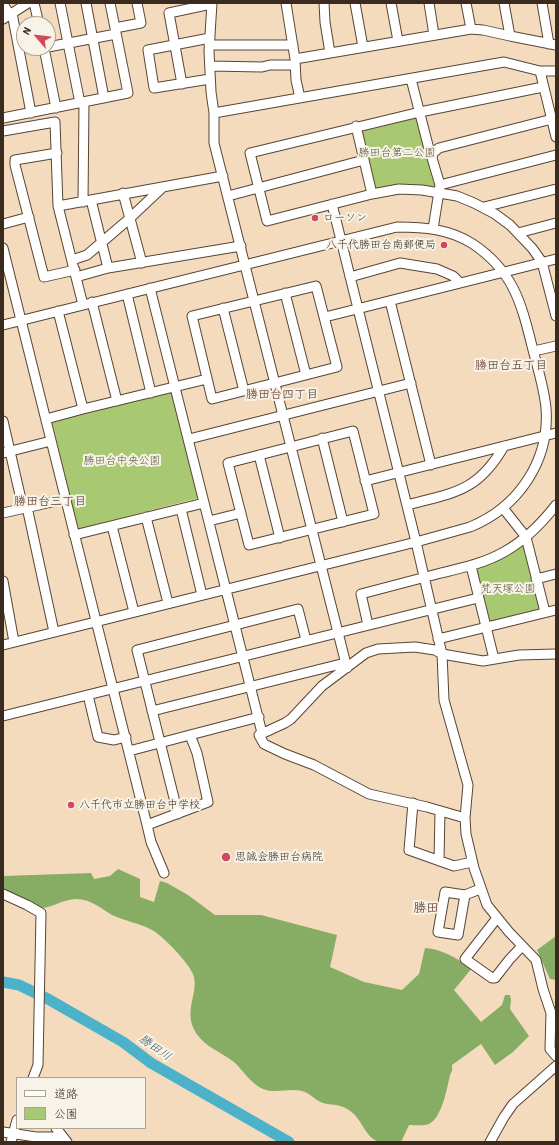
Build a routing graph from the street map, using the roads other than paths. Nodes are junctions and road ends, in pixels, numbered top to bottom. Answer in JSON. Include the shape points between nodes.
{"nodes":[{"id":1,"x":28,"y":3,"type":"edge"},
{"id":2,"x":34,"y":3,"type":"edge"},
{"id":3,"x":60,"y":3,"type":"edge"},
{"id":4,"x":86,"y":3,"type":"edge"},
{"id":5,"x":110,"y":3,"type":"edge"},
{"id":6,"x":137,"y":3,"type":"edge"},
{"id":7,"x":286,"y":3,"type":"edge"},
{"id":8,"x":324,"y":3,"type":"edge"},
{"id":9,"x":356,"y":3,"type":"edge"},
{"id":10,"x":391,"y":3,"type":"edge"},
{"id":11,"x":429,"y":3,"type":"edge"},
{"id":12,"x":466,"y":3,"type":"edge"},
{"id":13,"x":504,"y":3,"type":"edge"},
{"id":14,"x":542,"y":3,"type":"edge"},
{"id":15,"x":3,"y":4,"type":"edge"},
{"id":16,"x":212,"y":4,"type":"edge"},
{"id":17,"x":8,"y":16,"type":"edge"},
{"id":18,"x":37,"y":16,"type":"edge"},
{"id":19,"x":471,"y":29,"type":"junction"},
{"id":20,"x":116,"y":31,"type":"junction"},
{"id":21,"x":434,"y":35,"type":"junction"},
{"id":22,"x":510,"y":36,"type":"junction"},
{"id":23,"x":92,"y":38,"type":"junction"},
{"id":24,"x":210,"y":41,"type":"junction"},
{"id":25,"x":398,"y":41,"type":"junction"},
{"id":26,"x":68,"y":43,"type":"junction"},
{"id":27,"x":176,"y":44,"type":"junction"},
{"id":28,"x":56,"y":45,"type":"edge"},
{"id":29,"x":553,"y":45,"type":"edge"},
{"id":30,"x":293,"y":46,"type":"junction"},
{"id":31,"x":363,"y":47,"type":"junction"},
{"id":32,"x":330,"y":53,"type":"junction"},
{"id":33,"x":46,"y":56,"type":"edge"},
{"id":34,"x":295,"y":62,"type":"junction"},
{"id":35,"x":210,"y":66,"type":"junction"},
{"id":36,"x":540,"y":71,"type":"junction"},
{"id":37,"x":556,"y":71,"type":"edge"},
{"id":38,"x":210,"y":79,"type":"junction"},
{"id":39,"x":411,"y":79,"type":"junction"},
{"id":40,"x":182,"y":84,"type":"junction"},
{"id":41,"x":543,"y":87,"type":"junction"},
{"id":42,"x":104,"y":98,"type":"junction"},
{"id":43,"x":300,"y":98,"type":"junction"},
{"id":44,"x":82,"y":103,"type":"junction"},
{"id":45,"x":56,"y":108,"type":"junction"},
{"id":46,"x":420,"y":112,"type":"junction"},
{"id":47,"x":31,"y":113,"type":"junction"},
{"id":48,"x":214,"y":114,"type":"junction"},
{"id":49,"x":3,"y":118,"type":"edge"},
{"id":50,"x":554,"y":119,"type":"edge"},
{"id":51,"x":356,"y":126,"type":"junction"},
{"id":52,"x":3,"y":131,"type":"edge"},
{"id":53,"x":556,"y":137,"type":"edge"},
{"id":54,"x":56,"y":153,"type":"junction"},
{"id":55,"x":432,"y":154,"type":"junction"},
{"id":56,"x":556,"y":155,"type":"edge"},
{"id":57,"x":364,"y":160,"type":"junction"},
{"id":58,"x":223,"y":176,"type":"junction"},
{"id":59,"x":164,"y":187,"type":"junction"},
{"id":60,"x":258,"y":187,"type":"junction"},
{"id":61,"x":440,"y":189,"type":"junction"},
{"id":62,"x":556,"y":189,"type":"edge"},
{"id":63,"x":123,"y":193,"type":"junction"},
{"id":64,"x":372,"y":194,"type":"junction"},
{"id":65,"x":228,"y":196,"type":"junction"},
{"id":66,"x":87,"y":201,"type":"junction"},
{"id":67,"x":332,"y":204,"type":"junction"},
{"id":68,"x":58,"y":206,"type":"junction"},
{"id":69,"x":484,"y":207,"type":"junction"},
{"id":70,"x":29,"y":217,"type":"junction"},
{"id":71,"x":130,"y":219,"type":"junction"},
{"id":72,"x":556,"y":223,"type":"edge"},
{"id":73,"x":3,"y":224,"type":"edge"},
{"id":74,"x":433,"y":229,"type":"junction"},
{"id":75,"x":518,"y":233,"type":"junction"},
{"id":76,"x":341,"y":240,"type":"junction"},
{"id":77,"x":102,"y":244,"type":"junction"},
{"id":78,"x":241,"y":246,"type":"junction"},
{"id":79,"x":3,"y":248,"type":"edge"},
{"id":80,"x":556,"y":259,"type":"edge"},
{"id":81,"x":72,"y":260,"type":"junction"},
{"id":82,"x":542,"y":262,"type":"junction"},
{"id":83,"x":142,"y":263,"type":"junction"},
{"id":84,"x":245,"y":264,"type":"junction"},
{"id":85,"x":108,"y":268,"type":"junction"},
{"id":86,"x":75,"y":273,"type":"junction"},
{"id":87,"x":504,"y":273,"type":"junction"},
{"id":88,"x":350,"y":277,"type":"junction"},
{"id":89,"x":460,"y":283,"type":"junction"},
{"id":90,"x":150,"y":288,"type":"junction"},
{"id":91,"x":285,"y":292,"type":"junction"},
{"id":92,"x":127,"y":294,"type":"junction"},
{"id":93,"x":553,"y":294,"type":"edge"},
{"id":94,"x":254,"y":301,"type":"junction"},
{"id":95,"x":390,"y":301,"type":"junction"},
{"id":96,"x":88,"y":304,"type":"junction"},
{"id":97,"x":223,"y":308,"type":"junction"},
{"id":98,"x":358,"y":309,"type":"junction"},
{"id":99,"x":58,"y":311,"type":"junction"},
{"id":100,"x":556,"y":316,"type":"edge"},
{"id":101,"x":325,"y":317,"type":"junction"},
{"id":102,"x":21,"y":320,"type":"junction"},
{"id":103,"x":3,"y":325,"type":"edge"},
{"id":104,"x":556,"y":346,"type":"edge"},
{"id":105,"x":534,"y":351,"type":"junction"},
{"id":106,"x":306,"y":375,"type":"junction"},
{"id":107,"x":207,"y":379,"type":"junction"},
{"id":108,"x":411,"y":382,"type":"junction"},
{"id":109,"x":275,"y":384,"type":"junction"},
{"id":110,"x":175,"y":386,"type":"junction"},
{"id":111,"x":244,"y":391,"type":"junction"},
{"id":112,"x":378,"y":392,"type":"junction"},
{"id":113,"x":151,"y":393,"type":"junction"},
{"id":114,"x":117,"y":401,"type":"junction"},
{"id":115,"x":83,"y":409,"type":"junction"},
{"id":116,"x":282,"y":415,"type":"junction"},
{"id":117,"x":46,"y":419,"type":"junction"},
{"id":118,"x":3,"y":421,"type":"edge"},
{"id":119,"x":556,"y":433,"type":"edge"},
{"id":120,"x":545,"y":436,"type":"junction"},
{"id":121,"x":322,"y":438,"type":"junction"},
{"id":122,"x":189,"y":439,"type":"junction"},
{"id":123,"x":51,"y":441,"type":"junction"},
{"id":124,"x":290,"y":446,"type":"junction"},
{"id":125,"x":504,"y":446,"type":"junction"},
{"id":126,"x":6,"y":452,"type":"edge"},
{"id":127,"x":259,"y":455,"type":"junction"},
{"id":128,"x":432,"y":465,"type":"junction"},
{"id":129,"x":399,"y":473,"type":"junction"},
{"id":130,"x":365,"y":481,"type":"junction"},
{"id":131,"x":65,"y":498,"type":"junction"},
{"id":132,"x":204,"y":502,"type":"junction"},
{"id":133,"x":406,"y":505,"type":"junction"},
{"id":134,"x":556,"y":505,"type":"edge"},
{"id":135,"x":25,"y":508,"type":"junction"},
{"id":136,"x":503,"y":508,"type":"junction"},
{"id":137,"x":181,"y":509,"type":"junction"},
{"id":138,"x":3,"y":513,"type":"edge"},
{"id":139,"x":241,"y":513,"type":"junction"},
{"id":140,"x":146,"y":517,"type":"junction"},
{"id":141,"x":209,"y":521,"type":"junction"},
{"id":142,"x":343,"y":522,"type":"junction"},
{"id":143,"x":112,"y":526,"type":"junction"},
{"id":144,"x":311,"y":529,"type":"junction"},
{"id":145,"x":74,"y":535,"type":"junction"},
{"id":146,"x":526,"y":537,"type":"junction"},
{"id":147,"x":280,"y":538,"type":"junction"},
{"id":148,"x":416,"y":542,"type":"junction"},
{"id":149,"x":320,"y":565,"type":"junction"},
{"id":150,"x":471,"y":566,"type":"junction"},
{"id":151,"x":556,"y":574,"type":"edge"},
{"id":152,"x":424,"y":578,"type":"junction"},
{"id":153,"x":536,"y":578,"type":"junction"},
{"id":154,"x":3,"y":581,"type":"edge"},
{"id":155,"x":227,"y":589,"type":"junction"},
{"id":156,"x":202,"y":595,"type":"junction"},
{"id":157,"x":478,"y":598,"type":"junction"},
{"id":158,"x":168,"y":603,"type":"junction"},
{"id":159,"x":432,"y":609,"type":"junction"},
{"id":160,"x":556,"y":610,"type":"edge"},
{"id":161,"x":134,"y":612,"type":"junction"},
{"id":162,"x":545,"y":612,"type":"junction"},
{"id":163,"x":96,"y":621,"type":"junction"},
{"id":164,"x":235,"y":625,"type":"junction"},
{"id":165,"x":368,"y":625,"type":"junction"},
{"id":166,"x":486,"y":628,"type":"junction"},
{"id":167,"x":54,"y":632,"type":"junction"},
{"id":168,"x":338,"y":633,"type":"junction"},
{"id":169,"x":438,"y":639,"type":"junction"},
{"id":170,"x":306,"y":640,"type":"junction"},
{"id":171,"x":14,"y":642,"type":"junction"},
{"id":172,"x":3,"y":644,"type":"edge"},
{"id":173,"x":442,"y":654,"type":"junction"},
{"id":174,"x":556,"y":654,"type":"edge"},
{"id":175,"x":243,"y":656,"type":"junction"},
{"id":176,"x":494,"y":659,"type":"junction"},
{"id":177,"x":346,"y":665,"type":"junction"},
{"id":178,"x":145,"y":681,"type":"junction"},
{"id":179,"x":251,"y":687,"type":"junction"},
{"id":180,"x":113,"y":689,"type":"junction"},
{"id":181,"x":88,"y":695,"type":"junction"},
{"id":182,"x":152,"y":711,"type":"junction"},
{"id":183,"x":3,"y":716,"type":"edge"},
{"id":184,"x":259,"y":718,"type":"junction"},
{"id":185,"x":262,"y":733,"type":"junction"},
{"id":186,"x":190,"y":734,"type":"junction"},
{"id":187,"x":126,"y":737,"type":"junction"},
{"id":188,"x":160,"y":742,"type":"junction"},
{"id":189,"x":129,"y":751,"type":"junction"},
{"id":190,"x":413,"y":803,"type":"junction"},
{"id":191,"x":440,"y":811,"type":"junction"},
{"id":192,"x":178,"y":814,"type":"junction"},
{"id":193,"x":464,"y":818,"type":"junction"},
{"id":194,"x":147,"y":825,"type":"junction"},
{"id":195,"x":439,"y":860,"type":"junction"},
{"id":196,"x":472,"y":862,"type":"junction"},
{"id":197,"x":164,"y":873,"type":"dead end"},
{"id":198,"x":480,"y":889,"type":"junction"},
{"id":199,"x":3,"y":894,"type":"edge"},
{"id":200,"x":465,"y":895,"type":"junction"},
{"id":201,"x":497,"y":918,"type":"junction"},
{"id":202,"x":522,"y":946,"type":"junction"},
{"id":203,"x":556,"y":1056,"type":"edge"},
{"id":204,"x":556,"y":1066,"type":"edge"},
{"id":205,"x":35,"y":1077,"type":"edge"},
{"id":206,"x":16,"y":1124,"type":"edge"},
{"id":207,"x":57,"y":1129,"type":"edge"},
{"id":208,"x":3,"y":1132,"type":"edge"},
{"id":209,"x":12,"y":1138,"type":"edge"},
{"id":210,"x":65,"y":1139,"type":"edge"},
{"id":211,"x":490,"y":1142,"type":"edge"}],
"edges":[{"from":1,"to":17,"type":"street"},
{"from":2,"to":18,"type":"street"},
{"from":3,"to":26,"type":"street"},
{"from":4,"to":23,"type":"street"},
{"from":5,"to":20,"type":"street"},
{"from":6,"to":20,"type":"street","via":[[141,23]]},
{"from":7,"to":30,"type":"street"},
{"from":8,"to":32,"type":"street"},
{"from":9,"to":31,"type":"street"},
{"from":10,"to":25,"type":"street"},
{"from":11,"to":21,"type":"street"},
{"from":12,"to":19,"type":"street"},
{"from":13,"to":22,"type":"street"},
{"from":14,"to":29,"type":"street"},
{"from":15,"to":17,"type":"street"},
{"from":16,"to":24,"type":"street"},
{"from":16,"to":27,"type":"street","via":[[169,13]]},
{"from":17,"to":47,"type":"street"},
{"from":19,"to":21,"type":"street"},
{"from":19,"to":22,"type":"street"},
{"from":20,"to":23,"type":"street"},
{"from":20,"to":42,"type":"street","via":[[128,93]]},
{"from":21,"to":25,"type":"street"},
{"from":22,"to":29,"type":"street"},
{"from":23,"to":26,"type":"street"},
{"from":23,"to":42,"type":"street"},
{"from":24,"to":27,"type":"street"},
{"from":24,"to":30,"type":"street"},
{"from":24,"to":35,"type":"street"},
{"from":25,"to":31,"type":"street"},
{"from":26,"to":28,"type":"street"},
{"from":26,"to":44,"type":"street"},
{"from":27,"to":40,"type":"street"},
{"from":27,"to":40,"type":"street","via":[[148,50],[154,88]]},
{"from":30,"to":34,"type":"street"},
{"from":31,"to":32,"type":"street"},
{"from":32,"to":34,"type":"street"},
{"from":33,"to":45,"type":"street"},
{"from":34,"to":35,"type":"street","via":[[262,67]]},
{"from":34,"to":43,"type":"street"},
{"from":35,"to":38,"type":"street"},
{"from":36,"to":37,"type":"street"},
{"from":36,"to":39,"type":"street","via":[[504,62]]},
{"from":36,"to":41,"type":"street"},
{"from":38,"to":40,"type":"street"},
{"from":38,"to":48,"type":"street"},
{"from":39,"to":43,"type":"street"},
{"from":39,"to":46,"type":"street"},
{"from":41,"to":46,"type":"street"},
{"from":41,"to":50,"type":"street"},
{"from":42,"to":44,"type":"street"},
{"from":43,"to":48,"type":"street"},
{"from":44,"to":45,"type":"street"},
{"from":44,"to":66,"type":"street"},
{"from":45,"to":47,"type":"street"},
{"from":46,"to":51,"type":"street"},
{"from":46,"to":55,"type":"street"},
{"from":47,"to":49,"type":"street"},
{"from":48,"to":58,"type":"street","via":[[214,143]]},
{"from":50,"to":53,"type":"street"},
{"from":50,"to":55,"type":"street","via":[[439,148]]},
{"from":51,"to":57,"type":"street"},
{"from":51,"to":60,"type":"street","via":[[250,153]]},
{"from":52,"to":54,"type":"street","via":[[55,122]]},
{"from":54,"to":68,"type":"street"},
{"from":54,"to":70,"type":"street","via":[[15,160]]},
{"from":55,"to":61,"type":"street"},
{"from":56,"to":61,"type":"street"},
{"from":57,"to":60,"type":"street"},
{"from":57,"to":64,"type":"street"},
{"from":58,"to":59,"type":"street"},
{"from":58,"to":65,"type":"street"},
{"from":59,"to":63,"type":"street"},
{"from":59,"to":71,"type":"street"},
{"from":60,"to":65,"type":"street"},
{"from":60,"to":67,"type":"street","via":[[268,221]]},
{"from":61,"to":64,"type":"street","via":[[398,189]]},
{"from":61,"to":69,"type":"street"},
{"from":61,"to":74,"type":"street"},
{"from":62,"to":69,"type":"street"},
{"from":63,"to":66,"type":"street"},
{"from":63,"to":71,"type":"street"},
{"from":64,"to":67,"type":"street"},
{"from":65,"to":78,"type":"street"},
{"from":66,"to":68,"type":"street"},
{"from":66,"to":77,"type":"street"},
{"from":67,"to":76,"type":"street"},
{"from":68,"to":81,"type":"street"},
{"from":69,"to":75,"type":"street","via":[[507,222]]},
{"from":70,"to":73,"type":"street"},
{"from":70,"to":86,"type":"street","via":[[44,277]]},
{"from":71,"to":77,"type":"street"},
{"from":71,"to":83,"type":"street"},
{"from":72,"to":75,"type":"street"},
{"from":74,"to":76,"type":"street","via":[[398,227]]},
{"from":74,"to":87,"type":"street","via":[[452,234],[472,244]]},
{"from":75,"to":82,"type":"street"},
{"from":76,"to":84,"type":"street"},
{"from":76,"to":88,"type":"street"},
{"from":77,"to":81,"type":"street","via":[[88,256]]},
{"from":77,"to":85,"type":"street"},
{"from":78,"to":83,"type":"street"},
{"from":78,"to":84,"type":"street"},
{"from":79,"to":102,"type":"street"},
{"from":80,"to":82,"type":"street"},
{"from":81,"to":86,"type":"street"},
{"from":82,"to":87,"type":"street"},
{"from":82,"to":93,"type":"street"},
{"from":83,"to":85,"type":"street"},
{"from":84,"to":90,"type":"street"},
{"from":84,"to":94,"type":"street"},
{"from":85,"to":86,"type":"street"},
{"from":86,"to":96,"type":"street"},
{"from":87,"to":89,"type":"street"},
{"from":87,"to":105,"type":"street","via":[[515,290],[522,308]]},
{"from":88,"to":89,"type":"street","via":[[400,263],[437,269],[453,276]]},
{"from":88,"to":98,"type":"street"},
{"from":89,"to":95,"type":"street"},
{"from":90,"to":92,"type":"street"},
{"from":90,"to":110,"type":"street"},
{"from":91,"to":94,"type":"street"},
{"from":91,"to":101,"type":"street","via":[[316,286]]},
{"from":91,"to":106,"type":"street"},
{"from":92,"to":96,"type":"street"},
{"from":92,"to":113,"type":"street"},
{"from":93,"to":100,"type":"street"},
{"from":94,"to":97,"type":"street"},
{"from":94,"to":109,"type":"street"},
{"from":95,"to":98,"type":"street"},
{"from":95,"to":108,"type":"street"},
{"from":96,"to":99,"type":"street"},
{"from":96,"to":114,"type":"street"},
{"from":97,"to":107,"type":"street","via":[[192,316]]},
{"from":97,"to":111,"type":"street"},
{"from":98,"to":101,"type":"street"},
{"from":98,"to":112,"type":"street"},
{"from":99,"to":102,"type":"street"},
{"from":99,"to":115,"type":"street"},
{"from":101,"to":106,"type":"street","via":[[337,367]]},
{"from":102,"to":103,"type":"street"},
{"from":102,"to":117,"type":"street"},
{"from":104,"to":105,"type":"street"},
{"from":105,"to":120,"type":"street","via":[[545,400]]},
{"from":106,"to":109,"type":"street"},
{"from":107,"to":110,"type":"street"},
{"from":107,"to":111,"type":"street","via":[[212,399]]},
{"from":108,"to":112,"type":"street"},
{"from":108,"to":128,"type":"street"},
{"from":109,"to":111,"type":"street"},
{"from":109,"to":116,"type":"street"},
{"from":110,"to":113,"type":"street"},
{"from":110,"to":122,"type":"street"},
{"from":112,"to":116,"type":"street"},
{"from":112,"to":129,"type":"street"},
{"from":113,"to":114,"type":"street"},
{"from":114,"to":115,"type":"street"},
{"from":115,"to":117,"type":"street"},
{"from":116,"to":122,"type":"street"},
{"from":116,"to":124,"type":"street"},
{"from":117,"to":123,"type":"street"},
{"from":118,"to":126,"type":"street"},
{"from":119,"to":120,"type":"street"},
{"from":120,"to":125,"type":"street"},
{"from":120,"to":136,"type":"street","via":[[542,452],[530,476],[521,490]]},
{"from":121,"to":124,"type":"street"},
{"from":121,"to":130,"type":"street","via":[[353,431]]},
{"from":121,"to":142,"type":"street"},
{"from":122,"to":132,"type":"street"},
{"from":123,"to":126,"type":"street"},
{"from":123,"to":131,"type":"street"},
{"from":124,"to":127,"type":"street"},
{"from":124,"to":144,"type":"street"},
{"from":125,"to":128,"type":"street"},
{"from":125,"to":133,"type":"street","via":[[490,468],[467,487],[452,494]]},
{"from":126,"to":135,"type":"street"},
{"from":127,"to":139,"type":"street","via":[[228,463]]},
{"from":127,"to":147,"type":"street"},
{"from":128,"to":129,"type":"street"},
{"from":129,"to":130,"type":"street"},
{"from":129,"to":133,"type":"street"},
{"from":130,"to":142,"type":"street","via":[[374,514]]},
{"from":131,"to":135,"type":"street"},
{"from":131,"to":145,"type":"street"},
{"from":132,"to":137,"type":"street"},
{"from":132,"to":141,"type":"street"},
{"from":133,"to":148,"type":"street"},
{"from":134,"to":146,"type":"street"},
{"from":135,"to":138,"type":"street"},
{"from":135,"to":167,"type":"street"},
{"from":136,"to":146,"type":"street"},
{"from":136,"to":148,"type":"street","via":[[479,524]]},
{"from":137,"to":140,"type":"street"},
{"from":137,"to":156,"type":"street"},
{"from":139,"to":141,"type":"street"},
{"from":139,"to":147,"type":"street","via":[[249,545]]},
{"from":140,"to":143,"type":"street"},
{"from":140,"to":158,"type":"street"},
{"from":141,"to":155,"type":"street"},
{"from":142,"to":144,"type":"street"},
{"from":143,"to":145,"type":"street"},
{"from":143,"to":161,"type":"street"},
{"from":144,"to":147,"type":"street"},
{"from":144,"to":149,"type":"street"},
{"from":145,"to":163,"type":"street"},
{"from":146,"to":150,"type":"street","via":[[506,552]]},
{"from":146,"to":153,"type":"street"},
{"from":148,"to":149,"type":"street"},
{"from":148,"to":152,"type":"street"},
{"from":149,"to":155,"type":"street"},
{"from":149,"to":168,"type":"street"},
{"from":150,"to":152,"type":"street"},
{"from":150,"to":157,"type":"street"},
{"from":151,"to":153,"type":"street"},
{"from":152,"to":159,"type":"street"},
{"from":152,"to":165,"type":"street","via":[[361,594]]},
{"from":153,"to":162,"type":"street"},
{"from":154,"to":171,"type":"street"},
{"from":155,"to":156,"type":"street"},
{"from":155,"to":164,"type":"street"},
{"from":156,"to":158,"type":"street"},
{"from":157,"to":159,"type":"street"},
{"from":157,"to":166,"type":"street"},
{"from":158,"to":161,"type":"street"},
{"from":159,"to":165,"type":"street"},
{"from":159,"to":169,"type":"street"},
{"from":160,"to":162,"type":"street"},
{"from":161,"to":163,"type":"street"},
{"from":162,"to":166,"type":"street"},
{"from":163,"to":167,"type":"street"},
{"from":163,"to":180,"type":"street"},
{"from":164,"to":170,"type":"street","via":[[298,609]]},
{"from":164,"to":175,"type":"street"},
{"from":164,"to":178,"type":"street","via":[[137,650]]},
{"from":165,"to":168,"type":"street"},
{"from":166,"to":169,"type":"street"},
{"from":166,"to":176,"type":"street"},
{"from":167,"to":171,"type":"street"},
{"from":168,"to":170,"type":"street"},
{"from":168,"to":177,"type":"street"},
{"from":169,"to":173,"type":"street"},
{"from":170,"to":175,"type":"street"},
{"from":171,"to":172,"type":"street"},
{"from":173,"to":176,"type":"street","via":[[483,661]]},
{"from":173,"to":177,"type":"street","via":[[435,650],[415,647],[378,649]]},
{"from":173,"to":193,"type":"street","via":[[444,700],[468,785]]},
{"from":174,"to":176,"type":"street"},
{"from":175,"to":178,"type":"street"},
{"from":175,"to":179,"type":"street"},
{"from":177,"to":179,"type":"street"},
{"from":177,"to":185,"type":"street","via":[[291,719]]},
{"from":178,"to":180,"type":"street"},
{"from":178,"to":182,"type":"street"},
{"from":179,"to":182,"type":"street"},
{"from":179,"to":184,"type":"street"},
{"from":180,"to":181,"type":"street"},
{"from":180,"to":187,"type":"street"},
{"from":181,"to":183,"type":"street"},
{"from":181,"to":187,"type":"street","via":[[98,737],[114,740]]},
{"from":182,"to":188,"type":"street"},
{"from":184,"to":185,"type":"street"},
{"from":184,"to":186,"type":"street"},
{"from":185,"to":190,"type":"street","via":[[259,735],[264,744],[314,765],[358,789],[369,794]]},
{"from":186,"to":188,"type":"street"},
{"from":186,"to":192,"type":"street","via":[[208,802]]},
{"from":187,"to":189,"type":"street"},
{"from":188,"to":189,"type":"street"},
{"from":188,"to":192,"type":"street"},
{"from":189,"to":194,"type":"street"},
{"from":190,"to":191,"type":"street"},
{"from":190,"to":195,"type":"street","via":[[410,850]]},
{"from":191,"to":193,"type":"street"},
{"from":191,"to":195,"type":"street"},
{"from":192,"to":194,"type":"street"},
{"from":193,"to":196,"type":"street"},
{"from":194,"to":197,"type":"street","via":[[150,842]]},
{"from":195,"to":196,"type":"street","via":[[454,866]]},
{"from":196,"to":198,"type":"street"},
{"from":198,"to":200,"type":"street"},
{"from":198,"to":201,"type":"street","via":[[487,905]]},
{"from":199,"to":205,"type":"street","via":[[41,913],[38,1065]]},
{"from":200,"to":200,"type":"street","via":[[445,892],[438,932],[458,935]]},
{"from":201,"to":202,"type":"street"},
{"from":201,"to":202,"type":"street","via":[[465,959],[495,978]]},
{"from":202,"to":203,"type":"street","via":[[536,960],[538,966],[551,1013],[550,1049]]},
{"from":204,"to":211,"type":"street","via":[[513,1104]]},
{"from":206,"to":209,"type":"street"},
{"from":207,"to":210,"type":"street"},
{"from":208,"to":209,"type":"street"},
{"from":209,"to":210,"type":"street"}]}
